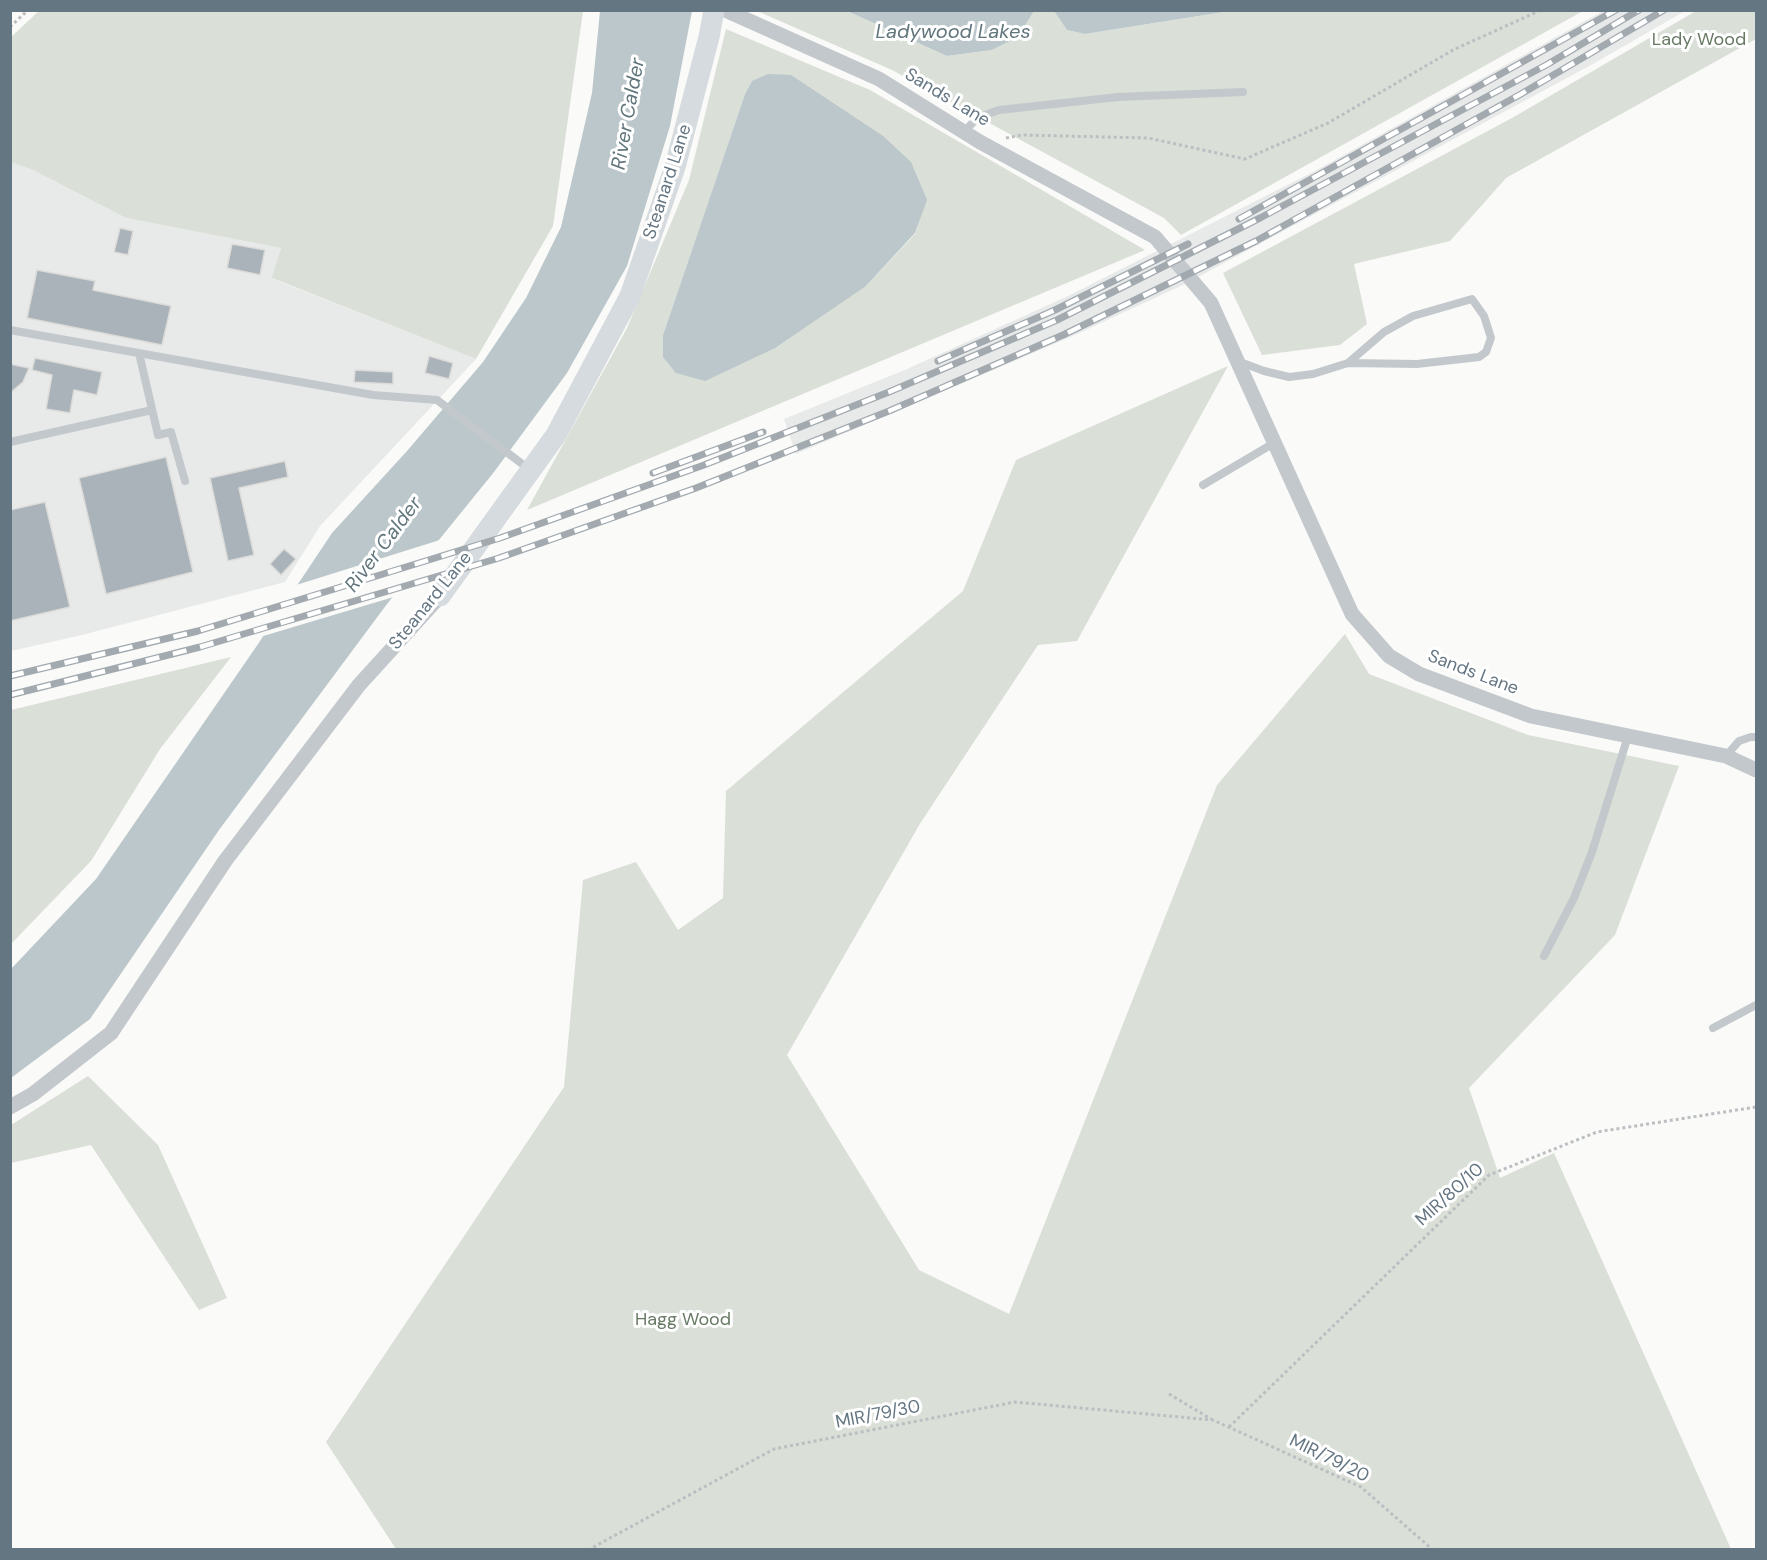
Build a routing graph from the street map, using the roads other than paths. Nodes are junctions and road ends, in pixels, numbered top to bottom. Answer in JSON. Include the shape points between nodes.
{"nodes":[{"id":1,"x":714,"y":10,"type":"edge"},
{"id":2,"x":725,"y":10,"type":"edge"},
{"id":3,"x":1243,"y":92,"type":"dead end"},
{"id":4,"x":964,"y":132,"type":"junction"},
{"id":5,"x":10,"y":330,"type":"edge"},
{"id":6,"x":139,"y":353,"type":"junction"},
{"id":7,"x":1236,"y":360,"type":"junction"},
{"id":8,"x":1348,"y":363,"type":"junction"},
{"id":9,"x":152,"y":410,"type":"junction"},
{"id":10,"x":10,"y":442,"type":"edge"},
{"id":11,"x":1274,"y":443,"type":"junction"},
{"id":12,"x":526,"y":466,"type":"junction"},
{"id":13,"x":185,"y":481,"type":"dead end"},
{"id":14,"x":1203,"y":485,"type":"dead end"},
{"id":15,"x":440,"y":596,"type":"joint"},
{"id":16,"x":1628,"y":736,"type":"junction"},
{"id":17,"x":1756,"y":737,"type":"edge"},
{"id":18,"x":1726,"y":756,"type":"junction"},
{"id":19,"x":1756,"y":770,"type":"edge"},
{"id":20,"x":1544,"y":956,"type":"dead end"},
{"id":21,"x":1756,"y":1005,"type":"edge"},
{"id":22,"x":1713,"y":1028,"type":"dead end"},
{"id":23,"x":10,"y":1107,"type":"edge"}],
"edges":[{"from":1,"to":12,"type":"street","name":"Steanard Lane","via":[[675,167],[630,296],[556,435]]},
{"from":2,"to":4,"type":"street","name":"Sands Lane","via":[[879,80]]},
{"from":3,"to":4,"type":"lane","via":[[1118,98],[999,110],[983,114]]},
{"from":4,"to":7,"type":"street","name":"Sands Lane","via":[[1155,237],[1211,303]]},
{"from":5,"to":6,"type":"lane"},
{"from":6,"to":9,"type":"lane"},
{"from":6,"to":12,"type":"lane","via":[[373,395],[437,400]]},
{"from":7,"to":8,"type":"lane","via":[[1289,377]]},
{"from":7,"to":11,"type":"street","name":"Sands Lane"},
{"from":8,"to":8,"type":"lane","via":[[1416,364],[1479,357],[1486,352],[1491,338],[1484,316],[1472,299],[1413,316],[1384,332]]},
{"from":9,"to":10,"type":"lane"},
{"from":9,"to":13,"type":"lane","via":[[158,435],[171,432]]},
{"from":11,"to":14,"type":"lane"},
{"from":11,"to":16,"type":"street","name":"Sands Lane","via":[[1352,614],[1389,656],[1419,674],[1531,716]]},
{"from":12,"to":15,"type":"street","name":"Steanard Lane"},
{"from":15,"to":23,"type":"street","name":"Steanard Lane","via":[[359,685],[225,861],[111,1033],[33,1094]]},
{"from":16,"to":18,"type":"street","name":"Sands Lane"},
{"from":16,"to":20,"type":"lane","via":[[1592,852]]},
{"from":17,"to":18,"type":"lane","via":[[1739,741]]},
{"from":18,"to":19,"type":"street","name":"Sands Lane"},
{"from":21,"to":22,"type":"lane"}]}
